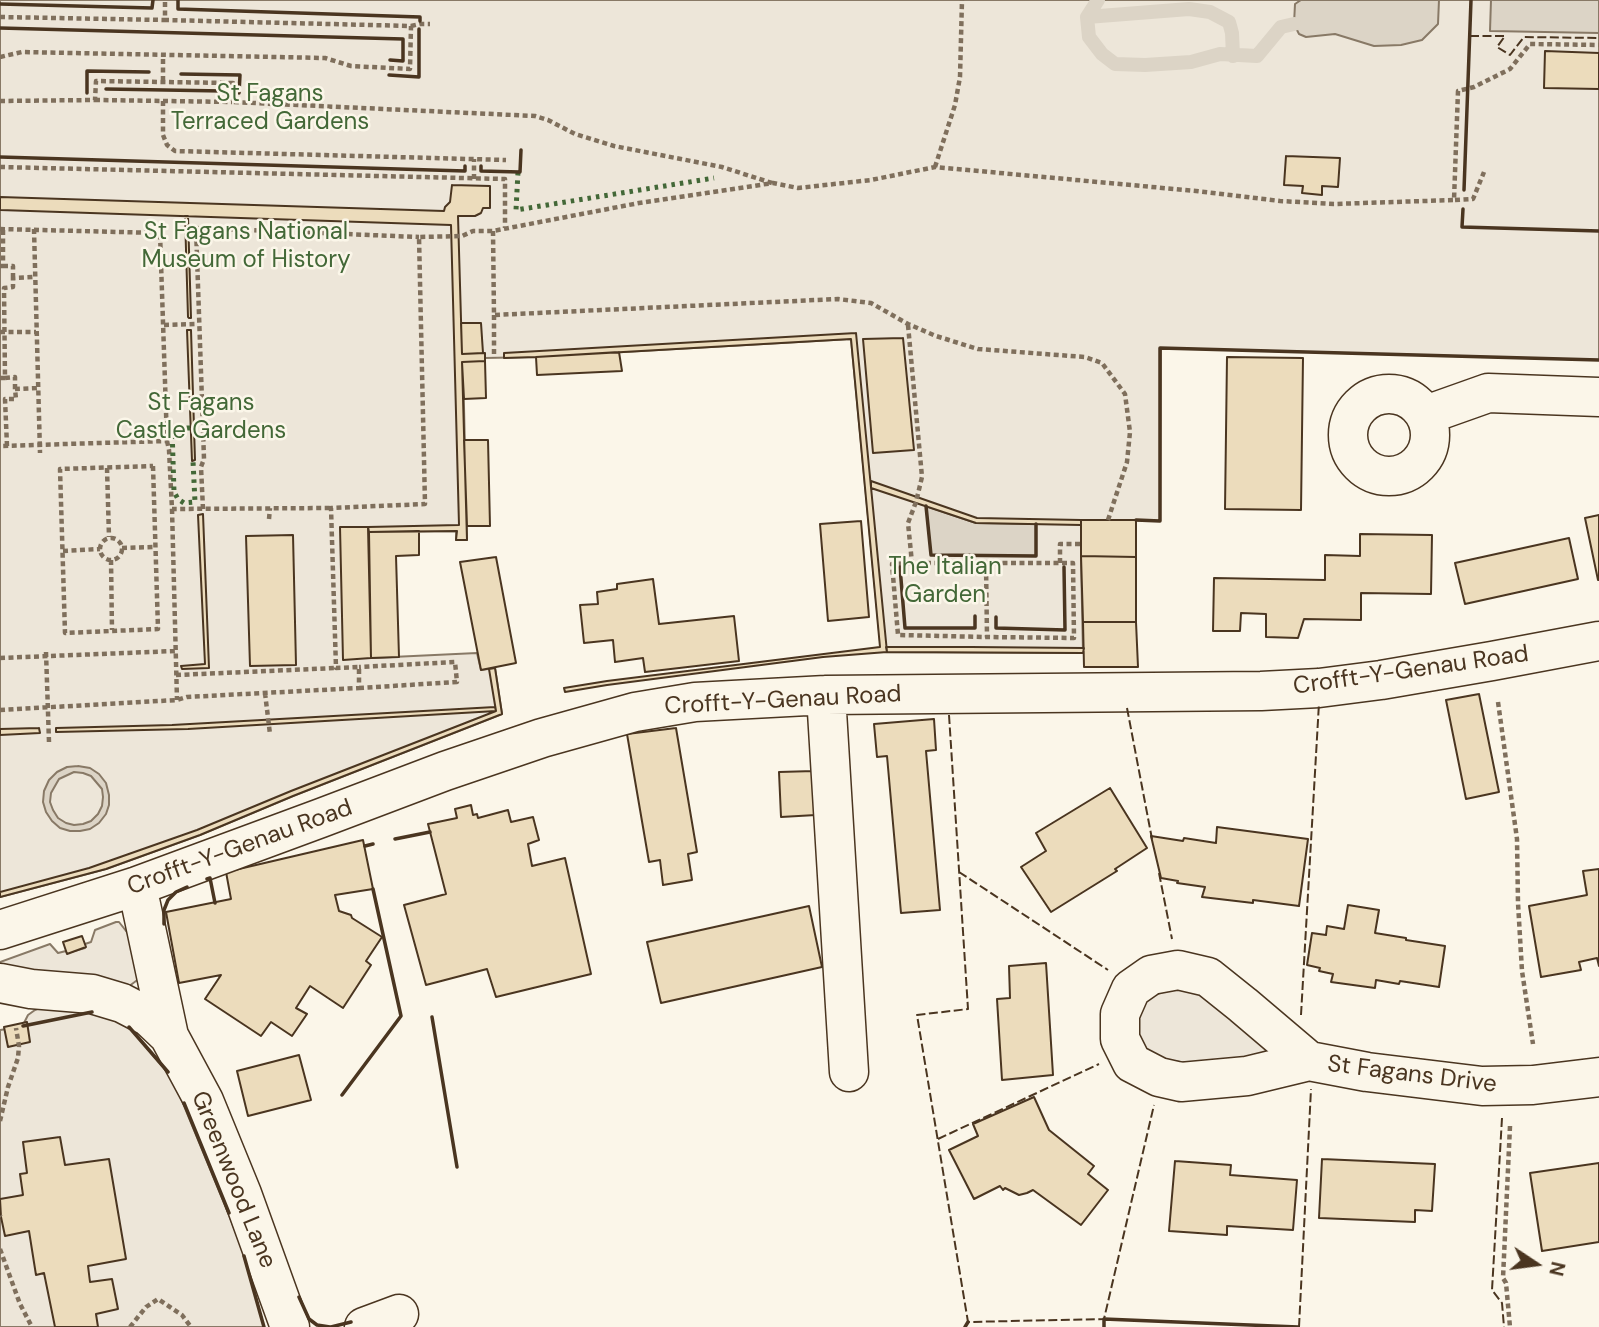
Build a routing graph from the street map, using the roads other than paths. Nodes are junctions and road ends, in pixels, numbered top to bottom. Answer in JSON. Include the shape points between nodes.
{"nodes":[{"id":1,"x":1599,"y":397,"type":"edge"},
{"id":2,"x":1426,"y":415,"type":"dead end"},
{"id":3,"x":1599,"y":640,"type":"edge"},
{"id":4,"x":827,"y":695,"type":"junction"},
{"id":5,"x":137,"y":886,"type":"junction"},
{"id":6,"x":0,"y":930,"type":"edge"},
{"id":7,"x":0,"y":984,"type":"edge"},
{"id":8,"x":169,"y":1036,"type":"junction"},
{"id":9,"x":1308,"y":1061,"type":"dead end"},
{"id":10,"x":849,"y":1072,"type":"dead end"},
{"id":11,"x":1599,"y":1077,"type":"edge"},
{"id":12,"x":399,"y":1314,"type":"dead end"},
{"id":13,"x":290,"y":1327,"type":"edge"},
{"id":14,"x":364,"y":1327,"type":"edge"}],
"edges":[{"from":1,"to":2,"type":"street","via":[[1488,393]]},
{"from":3,"to":4,"type":"street","name":"Crofft-Y-Genau Road","via":[[1492,662],[1319,688]]},
{"from":4,"to":5,"type":"street","name":"Crofft-Y-Genau Road","via":[[695,702],[597,722],[444,771]]},
{"from":4,"to":10,"type":"street"},
{"from":5,"to":6,"type":"street","name":"Crofft-Y-Genau Road"},
{"from":5,"to":8,"type":"street","name":"Greenwood Lane"},
{"from":7,"to":8,"type":"street","name":"Greenwood Lane","via":[[92,994],[122,1003],[149,1017]]},
{"from":8,"to":13,"type":"street","name":"Greenwood Lane","via":[[204,1101]]},
{"from":9,"to":11,"type":"street","name":"St Fagans Drive","via":[[1482,1086]]},
{"from":12,"to":14,"type":"street"}]}
